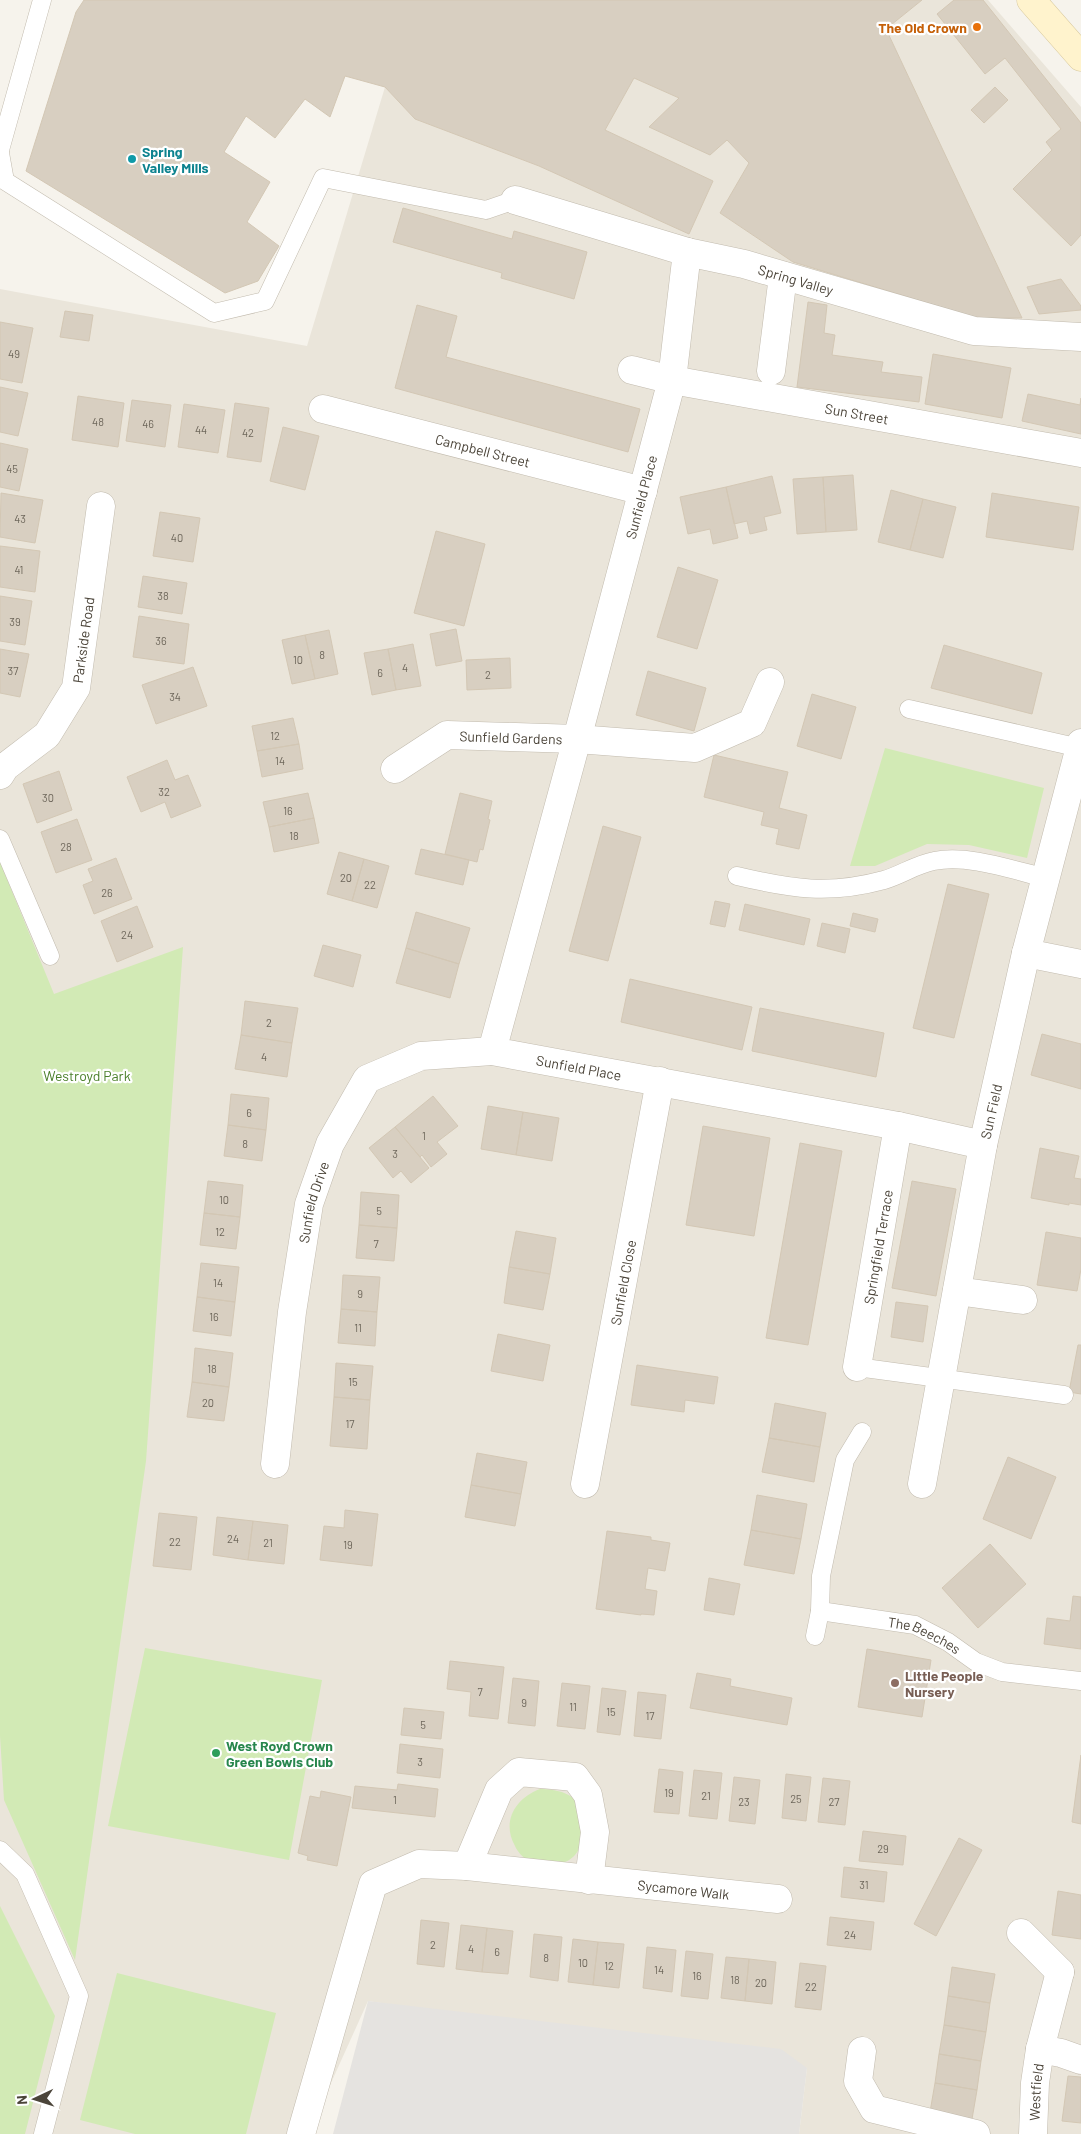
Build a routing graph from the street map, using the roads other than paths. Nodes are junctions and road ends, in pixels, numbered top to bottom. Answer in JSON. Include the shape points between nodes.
{"nodes":[{"id":1,"x":42,"y":0,"type":"edge"},
{"id":2,"x":1031,"y":0,"type":"edge"},
{"id":3,"x":1079,"y":49,"type":"edge"},
{"id":4,"x":0,"y":152,"type":"edge"},
{"id":5,"x":515,"y":200,"type":"joint"},
{"id":6,"x":687,"y":252,"type":"junction"},
{"id":7,"x":783,"y":276,"type":"junction"},
{"id":8,"x":1081,"y":337,"type":"edge"},
{"id":9,"x":632,"y":370,"type":"dead end"},
{"id":10,"x":771,"y":371,"type":"dead end"},
{"id":11,"x":672,"y":380,"type":"junction"},
{"id":12,"x":323,"y":408,"type":"dead end"},
{"id":13,"x":1081,"y":453,"type":"edge"},
{"id":14,"x":643,"y":491,"type":"junction"},
{"id":15,"x":101,"y":506,"type":"dead end"},
{"id":16,"x":770,"y":682,"type":"dead end"},
{"id":17,"x":909,"y":709,"type":"dead end"},
{"id":18,"x":577,"y":739,"type":"junction"},
{"id":19,"x":1080,"y":746,"type":"edge"},
{"id":20,"x":395,"y":770,"type":"dead end"},
{"id":21,"x":0,"y":775,"type":"edge"},
{"id":22,"x":0,"y":839,"type":"edge"},
{"id":23,"x":737,"y":876,"type":"dead end"},
{"id":24,"x":1046,"y":878,"type":"junction"},
{"id":25,"x":1026,"y":953,"type":"junction"},
{"id":26,"x":50,"y":956,"type":"dead end"},
{"id":27,"x":1081,"y":964,"type":"edge"},
{"id":28,"x":492,"y":1051,"type":"junction"},
{"id":29,"x":660,"y":1081,"type":"junction"},
{"id":30,"x":898,"y":1126,"type":"junction"},
{"id":31,"x":982,"y":1145,"type":"junction"},
{"id":32,"x":957,"y":1290,"type":"junction"},
{"id":33,"x":1023,"y":1300,"type":"dead end"},
{"id":34,"x":857,"y":1367,"type":"joint"},
{"id":35,"x":941,"y":1379,"type":"junction"},
{"id":36,"x":1064,"y":1395,"type":"dead end"},
{"id":37,"x":862,"y":1432,"type":"dead end"},
{"id":38,"x":275,"y":1464,"type":"dead end"},
{"id":39,"x":585,"y":1484,"type":"dead end"},
{"id":40,"x":922,"y":1484,"type":"dead end"},
{"id":41,"x":820,"y":1611,"type":"junction"},
{"id":42,"x":816,"y":1636,"type":"dead end"},
{"id":43,"x":1081,"y":1681,"type":"edge"},
{"id":44,"x":0,"y":1850,"type":"edge"},
{"id":45,"x":467,"y":1866,"type":"junction"},
{"id":46,"x":589,"y":1880,"type":"junction"},
{"id":47,"x":778,"y":1899,"type":"dead end"},
{"id":48,"x":1021,"y":1933,"type":"dead end"},
{"id":49,"x":1070,"y":1968,"type":"edge"},
{"id":50,"x":1040,"y":2049,"type":"junction"},
{"id":51,"x":862,"y":2051,"type":"dead end"},
{"id":52,"x":1081,"y":2060,"type":"edge"},
{"id":53,"x":43,"y":2134,"type":"edge"},
{"id":54,"x":301,"y":2134,"type":"edge"},
{"id":55,"x":976,"y":2134,"type":"edge"},
{"id":56,"x":1033,"y":2134,"type":"edge"}],
"edges":[{"from":1,"to":4,"type":"lane"},
{"from":2,"to":3,"type":"main road"},
{"from":4,"to":5,"type":"lane","via":[[5,181],[214,313],[265,301],[323,178],[486,210]]},
{"from":5,"to":6,"type":"street","name":"Spring Valley"},
{"from":6,"to":7,"type":"street","name":"Spring Valley"},
{"from":6,"to":11,"type":"street","name":"Sunfield Place"},
{"from":7,"to":8,"type":"street","name":"Spring Valley","via":[[974,331]]},
{"from":7,"to":10,"type":"street"},
{"from":9,"to":11,"type":"street","name":"Sun Street"},
{"from":11,"to":13,"type":"street","name":"Sun Street"},
{"from":11,"to":14,"type":"street","name":"Sunfield Place"},
{"from":12,"to":14,"type":"street","name":"Campbell Street"},
{"from":14,"to":18,"type":"street","name":"Sunfield Place"},
{"from":15,"to":21,"type":"street","name":"Parkside Road","via":[[76,688],[46,735]]},
{"from":16,"to":18,"type":"street","via":[[752,723],[695,748]]},
{"from":17,"to":19,"type":"lane"},
{"from":18,"to":20,"type":"street","name":"Sunfield Gardens","via":[[447,735]]},
{"from":18,"to":28,"type":"street","name":"Sunfield Place"},
{"from":19,"to":24,"type":"street","name":"Sun Field"},
{"from":22,"to":26,"type":"lane"},
{"from":23,"to":24,"type":"lane","via":[[781,887],[856,887],[933,861],[961,859]]},
{"from":24,"to":25,"type":"street","name":"Sun Field"},
{"from":25,"to":27,"type":"street"},
{"from":25,"to":31,"type":"street","name":"Sun Field"},
{"from":28,"to":29,"type":"street","name":"Sunfield Place"},
{"from":28,"to":38,"type":"street","name":"Sunfield Drive","via":[[421,1056],[367,1079],[330,1144],[308,1204]]},
{"from":29,"to":30,"type":"street","name":"Sunfield Place"},
{"from":29,"to":39,"type":"street","name":"Sunfield Close"},
{"from":30,"to":31,"type":"street","name":"Sunfield Place"},
{"from":30,"to":34,"type":"street","name":"Springfield Terrace"},
{"from":31,"to":32,"type":"street","name":"Sun Field"},
{"from":32,"to":33,"type":"street"},
{"from":32,"to":35,"type":"street","name":"Sun Field"},
{"from":34,"to":35,"type":"lane"},
{"from":35,"to":36,"type":"lane"},
{"from":35,"to":40,"type":"street","name":"Sun Field"},
{"from":37,"to":41,"type":"lane","via":[[845,1460],[821,1576]]},
{"from":41,"to":42,"type":"lane"},
{"from":41,"to":43,"type":"lane","name":"The Beeches","via":[[914,1625],[948,1642],[976,1662],[1002,1672]]},
{"from":44,"to":53,"type":"lane","via":[[25,1874],[79,1996]]},
{"from":45,"to":46,"type":"street","name":"Sycamore Walk"},
{"from":45,"to":46,"type":"street","via":[[499,1790],[519,1772],[575,1777],[588,1795],[596,1832]]},
{"from":45,"to":54,"type":"street","name":"Sycamore Walk","via":[[418,1864],[373,1884]]},
{"from":46,"to":47,"type":"street","name":"Sycamore Walk"},
{"from":48,"to":49,"type":"street","name":"Westfield"},
{"from":49,"to":50,"type":"street","name":"Westfield"},
{"from":50,"to":52,"type":"street","name":"Westfield"},
{"from":50,"to":56,"type":"street","name":"Westfield"},
{"from":51,"to":55,"type":"street","via":[[858,2081],[874,2109]]}]}
